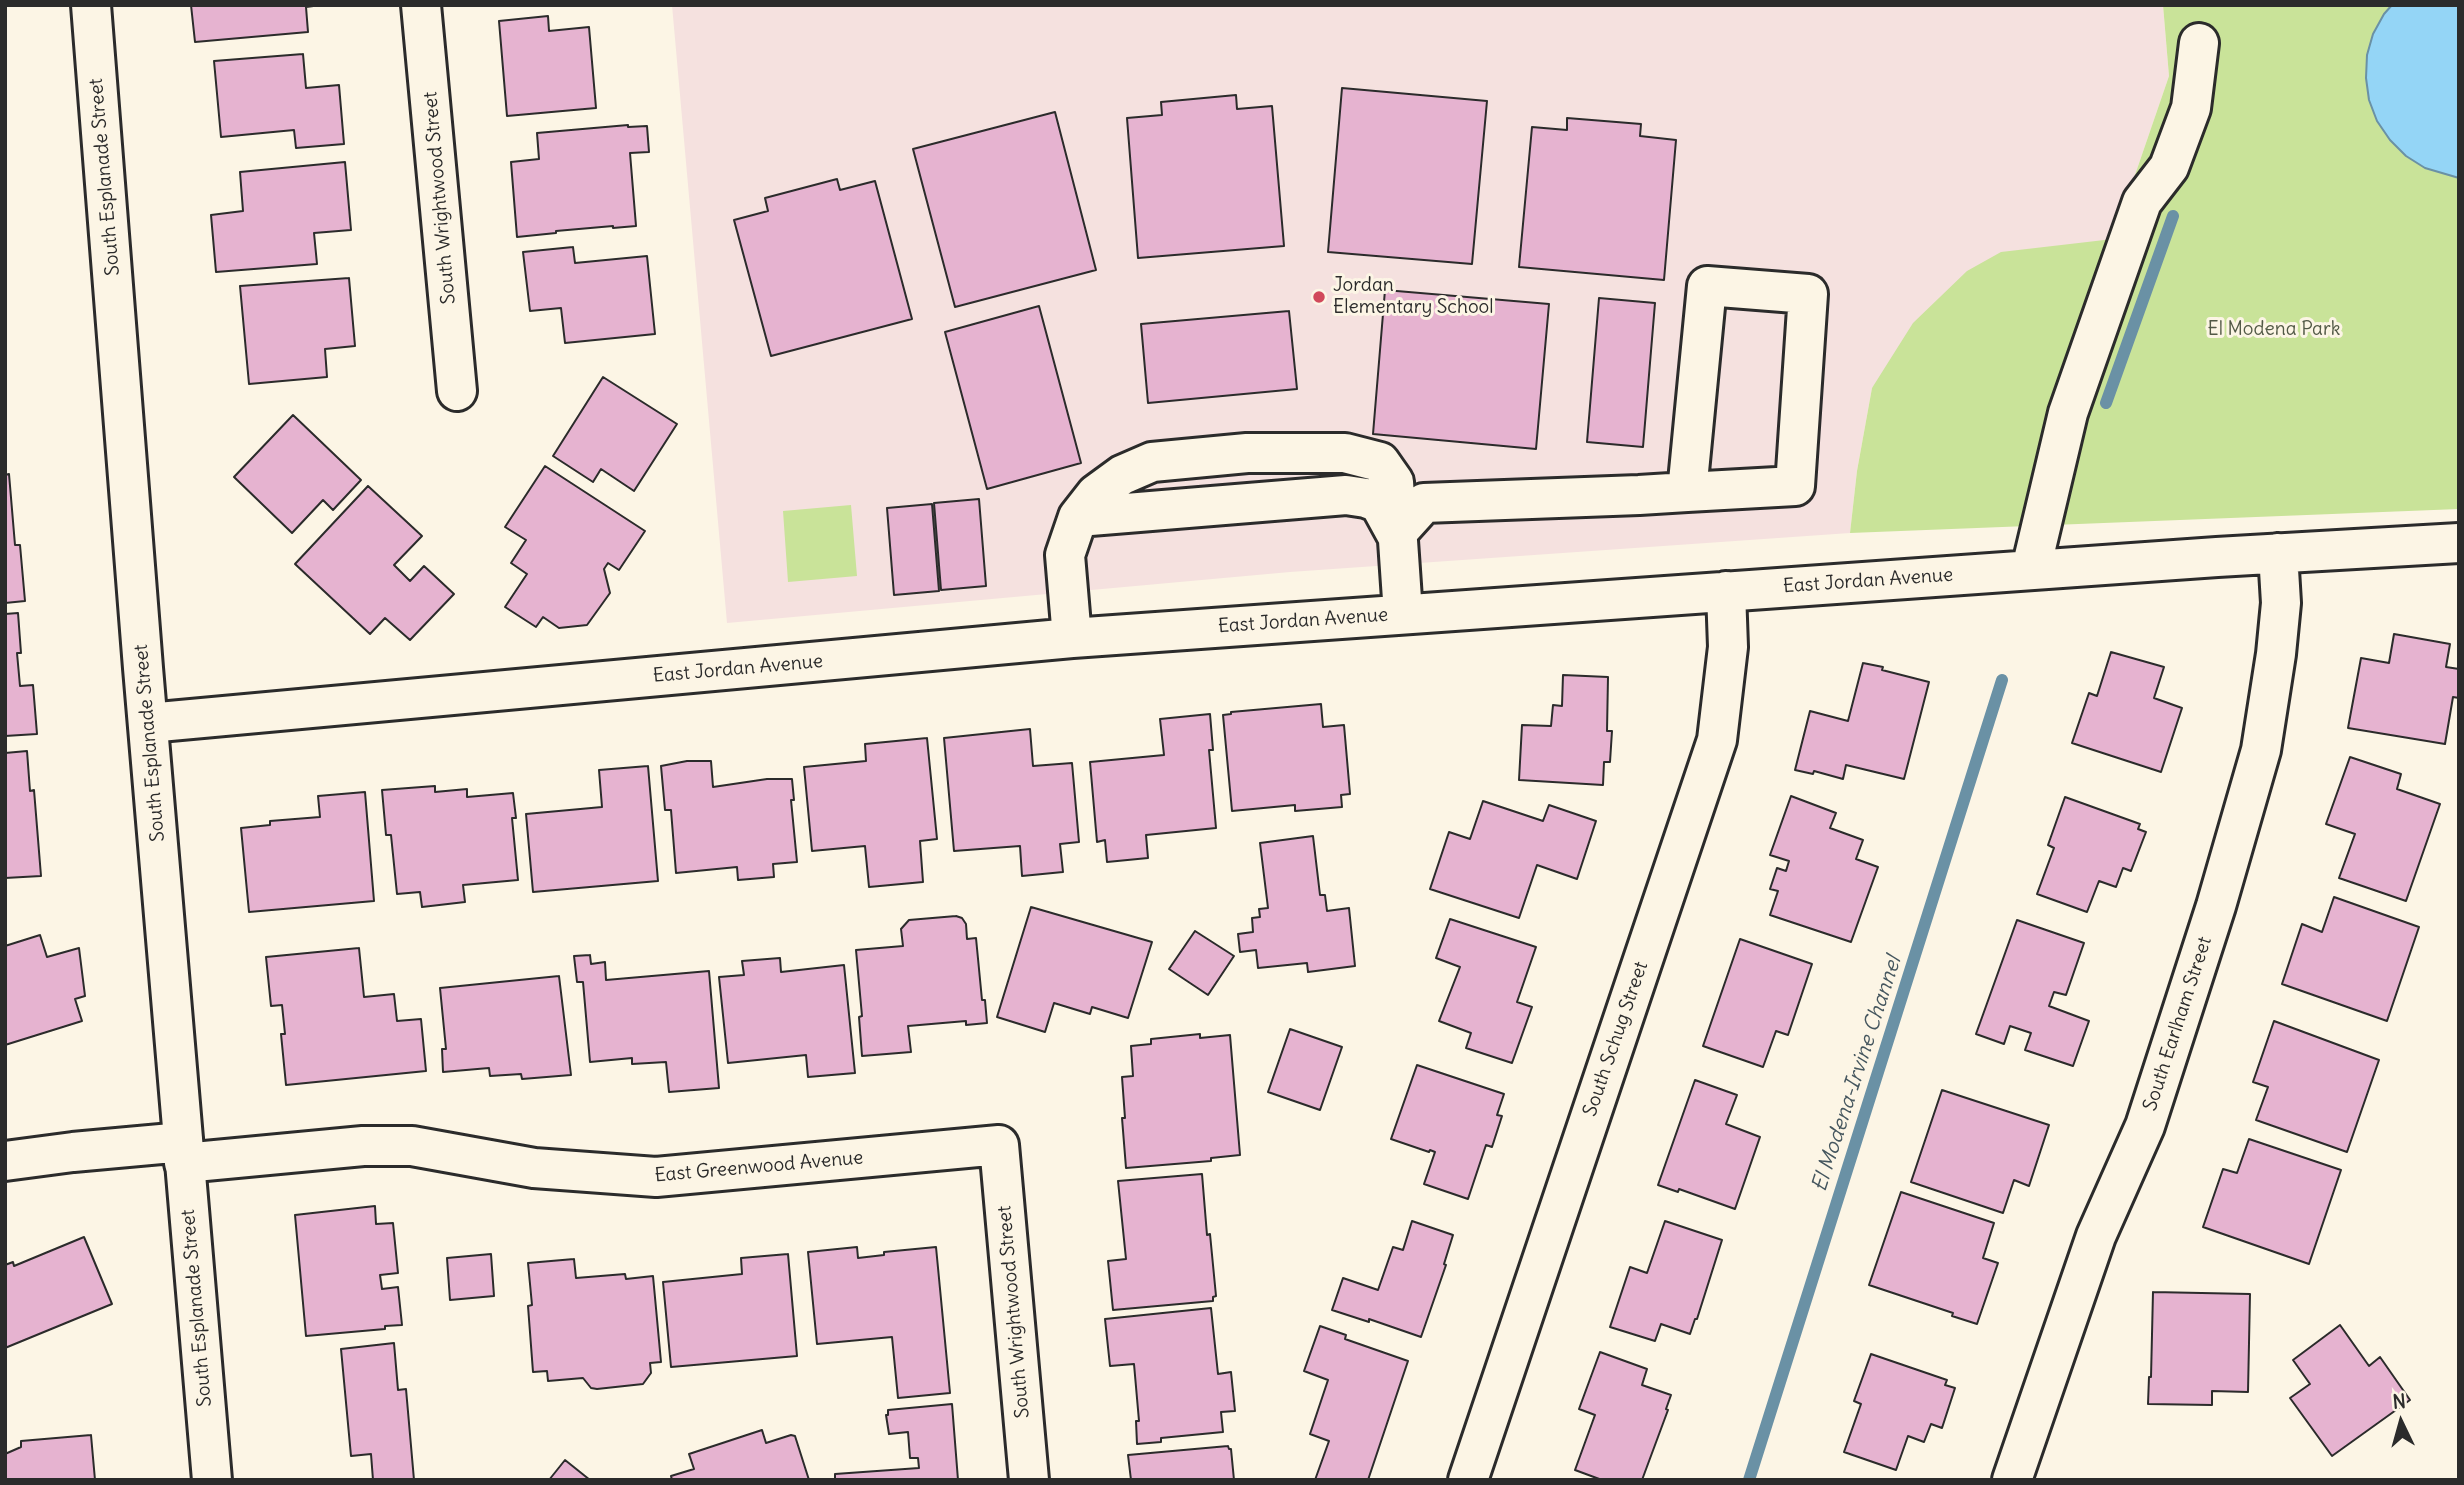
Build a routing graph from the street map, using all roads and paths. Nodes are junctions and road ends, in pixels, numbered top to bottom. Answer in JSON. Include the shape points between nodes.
{"nodes":[{"id":1,"x":91,"y":5,"type":"edge"},
{"id":2,"x":422,"y":5,"type":"edge"},
{"id":3,"x":2199,"y":43,"type":"dead end"},
{"id":4,"x":457,"y":391,"type":"dead end"},
{"id":5,"x":1687,"y":492,"type":"junction"},
{"id":6,"x":1078,"y":517,"type":"junction"},
{"id":7,"x":1396,"y":534,"type":"junction"},
{"id":8,"x":2459,"y":543,"type":"edge"},
{"id":9,"x":2278,"y":552,"type":"junction"},
{"id":10,"x":2031,"y":569,"type":"junction"},
{"id":11,"x":1726,"y":591,"type":"junction"},
{"id":12,"x":1403,"y":614,"type":"junction"},
{"id":13,"x":1072,"y":638,"type":"junction"},
{"id":14,"x":148,"y":723,"type":"junction"},
{"id":15,"x":999,"y":1145,"type":"joint"},
{"id":16,"x":183,"y":1153,"type":"junction"},
{"id":17,"x":5,"y":1161,"type":"edge"},
{"id":18,"x":212,"y":1480,"type":"edge"},
{"id":19,"x":1029,"y":1480,"type":"edge"},
{"id":20,"x":1468,"y":1480,"type":"edge"},
{"id":21,"x":2012,"y":1480,"type":"edge"}],
"edges":[{"from":1,"to":14,"type":"street","name":"South Esplanade Street"},
{"from":2,"to":4,"type":"street","name":"South Wrightwood Street"},
{"from":3,"to":10,"type":"street","via":[[2191,108],[2169,167],[2142,202],[2068,413]]},
{"from":5,"to":5,"type":"street","via":[[1795,486],[1808,294],[1707,286]]},
{"from":5,"to":7,"type":"street","via":[[1424,503]]},
{"from":6,"to":7,"type":"street","via":[[1346,495],[1379,503]]},
{"from":6,"to":7,"type":"street","via":[[1096,494],[1122,475],[1152,462],[1247,453],[1345,453],[1380,462],[1394,482]]},
{"from":6,"to":13,"type":"street","via":[[1065,555]]},
{"from":7,"to":12,"type":"street"},
{"from":8,"to":9,"type":"street","name":"East Jordan Avenue"},
{"from":9,"to":10,"type":"street","name":"East Jordan Avenue"},
{"from":9,"to":21,"type":"street","name":"South Earlham Street","via":[[2281,603],[2260,750],[2220,893],[2145,1126],[2096,1236]]},
{"from":10,"to":11,"type":"street","name":"East Jordan Avenue"},
{"from":11,"to":12,"type":"street","name":"East Jordan Avenue"},
{"from":11,"to":20,"type":"street","name":"South Schug Street","via":[[1728,647],[1717,740]]},
{"from":12,"to":13,"type":"street","name":"East Jordan Avenue"},
{"from":13,"to":14,"type":"street","name":"East Jordan Avenue"},
{"from":14,"to":16,"type":"street","name":"South Esplanade Street"},
{"from":15,"to":16,"type":"street","name":"East Greenwood Avenue","via":[[656,1177],[534,1168],[412,1146]]},
{"from":15,"to":19,"type":"street","name":"South Wrightwood Street"},
{"from":16,"to":17,"type":"street","name":"East Greenwood Avenue","via":[[73,1152]]},
{"from":16,"to":18,"type":"street","name":"South Esplanade Street"}]}
